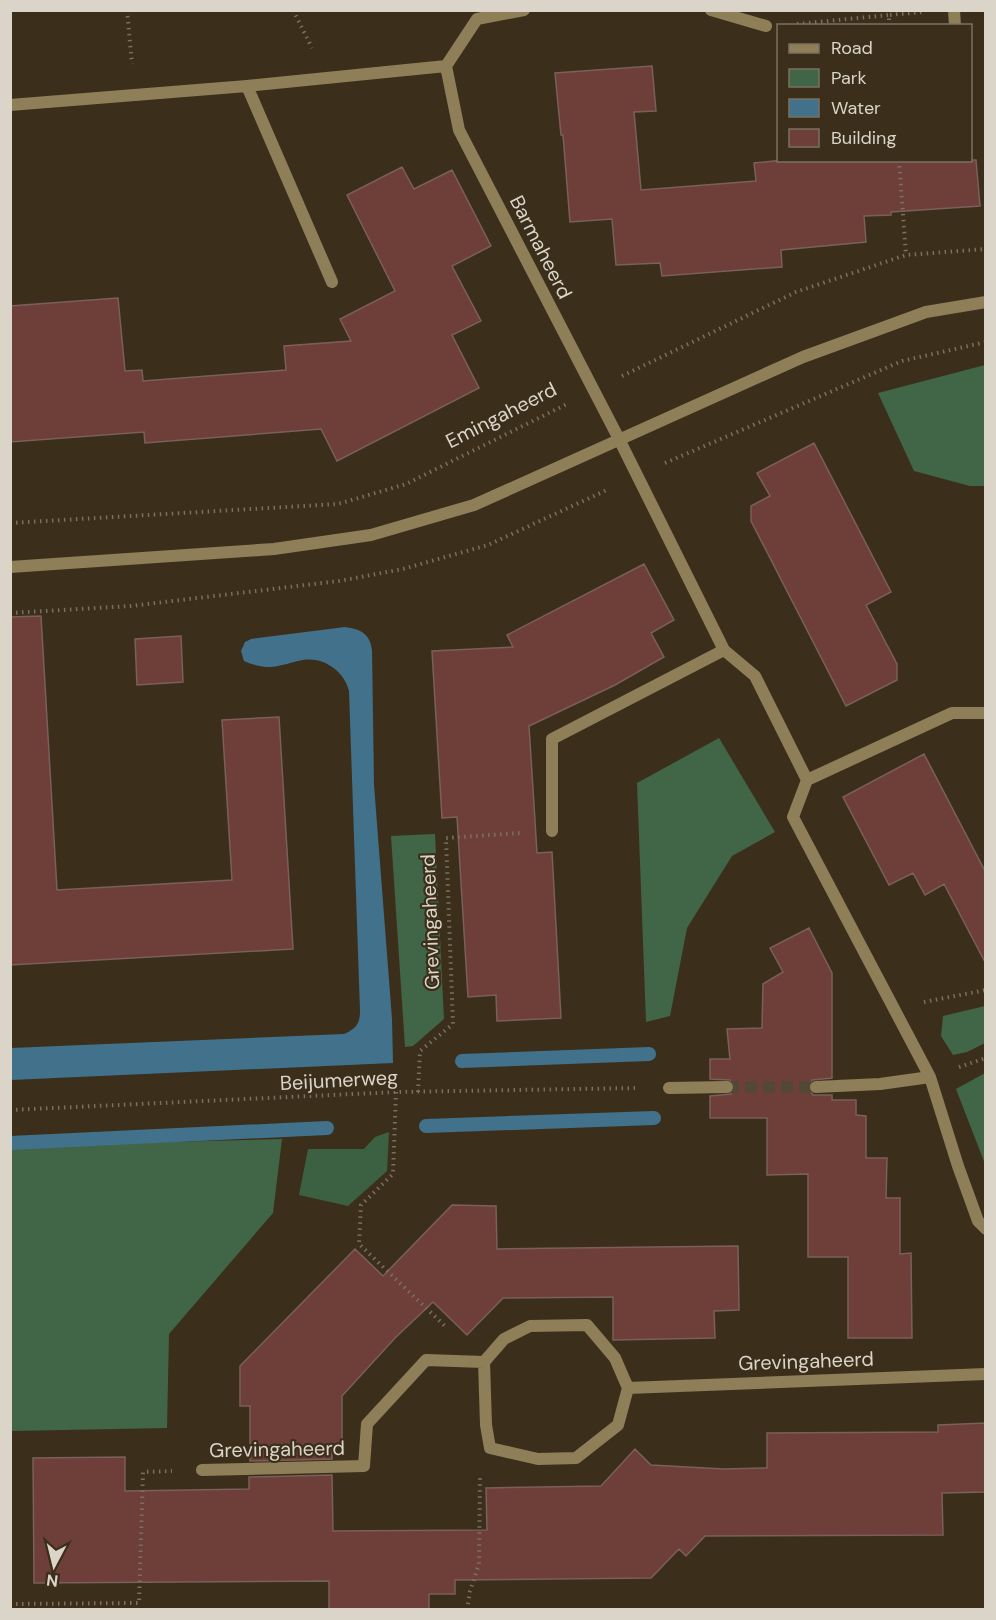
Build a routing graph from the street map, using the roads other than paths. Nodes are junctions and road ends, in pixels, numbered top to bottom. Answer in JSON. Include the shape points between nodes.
{"nodes":[{"id":1,"x":525,"y":10,"type":"edge"},
{"id":2,"x":711,"y":10,"type":"edge"},
{"id":3,"x":766,"y":26,"type":"road end"},
{"id":4,"x":446,"y":66,"type":"junction"},
{"id":5,"x":247,"y":86,"type":"junction"},
{"id":6,"x":10,"y":105,"type":"edge"},
{"id":7,"x":332,"y":282,"type":"dead end"},
{"id":8,"x":986,"y":302,"type":"edge"},
{"id":9,"x":619,"y":439,"type":"junction"},
{"id":10,"x":10,"y":567,"type":"edge"},
{"id":11,"x":724,"y":650,"type":"junction"},
{"id":12,"x":986,"y":713,"type":"edge"},
{"id":13,"x":807,"y":780,"type":"junction"},
{"id":14,"x":552,"y":831,"type":"road end"},
{"id":15,"x":930,"y":1077,"type":"junction"},
{"id":16,"x":727,"y":1087,"type":"tunnel mouth"},
{"id":17,"x":816,"y":1087,"type":"tunnel mouth"},
{"id":18,"x":669,"y":1088,"type":"road end"},
{"id":19,"x":986,"y":1228,"type":"edge"},
{"id":20,"x":484,"y":1362,"type":"junction"},
{"id":21,"x":986,"y":1374,"type":"edge"},
{"id":22,"x":628,"y":1388,"type":"junction"},
{"id":23,"x":202,"y":1470,"type":"road end"}],
"edges":[{"from":1,"to":4,"type":"street","via":[[477,19]]},
{"from":2,"to":3,"type":"street"},
{"from":4,"to":5,"type":"street"},
{"from":4,"to":9,"type":"street","name":"Barmaheerd","via":[[459,130]]},
{"from":5,"to":6,"type":"street"},
{"from":5,"to":7,"type":"street"},
{"from":8,"to":9,"type":"street","via":[[926,312],[803,357]]},
{"from":9,"to":10,"type":"street","via":[[474,506],[372,535],[274,549]]},
{"from":9,"to":11,"type":"street"},
{"from":11,"to":13,"type":"street","via":[[755,676]]},
{"from":11,"to":14,"type":"street","via":[[552,739]]},
{"from":12,"to":13,"type":"street","via":[[952,713]]},
{"from":13,"to":15,"type":"street","via":[[794,817]]},
{"from":15,"to":17,"type":"street"},
{"from":15,"to":19,"type":"street","via":[[978,1221]]},
{"from":16,"to":18,"type":"street"},
{"from":20,"to":22,"type":"street","via":[[504,1339],[530,1326],[587,1325],[615,1358]]},
{"from":20,"to":22,"type":"street","via":[[490,1448],[538,1459],[576,1458],[618,1425]]},
{"from":20,"to":23,"type":"street","name":"Grevingaheerd","via":[[426,1360],[367,1424],[363,1466]]},
{"from":21,"to":22,"type":"street","name":"Grevingaheerd"}]}
